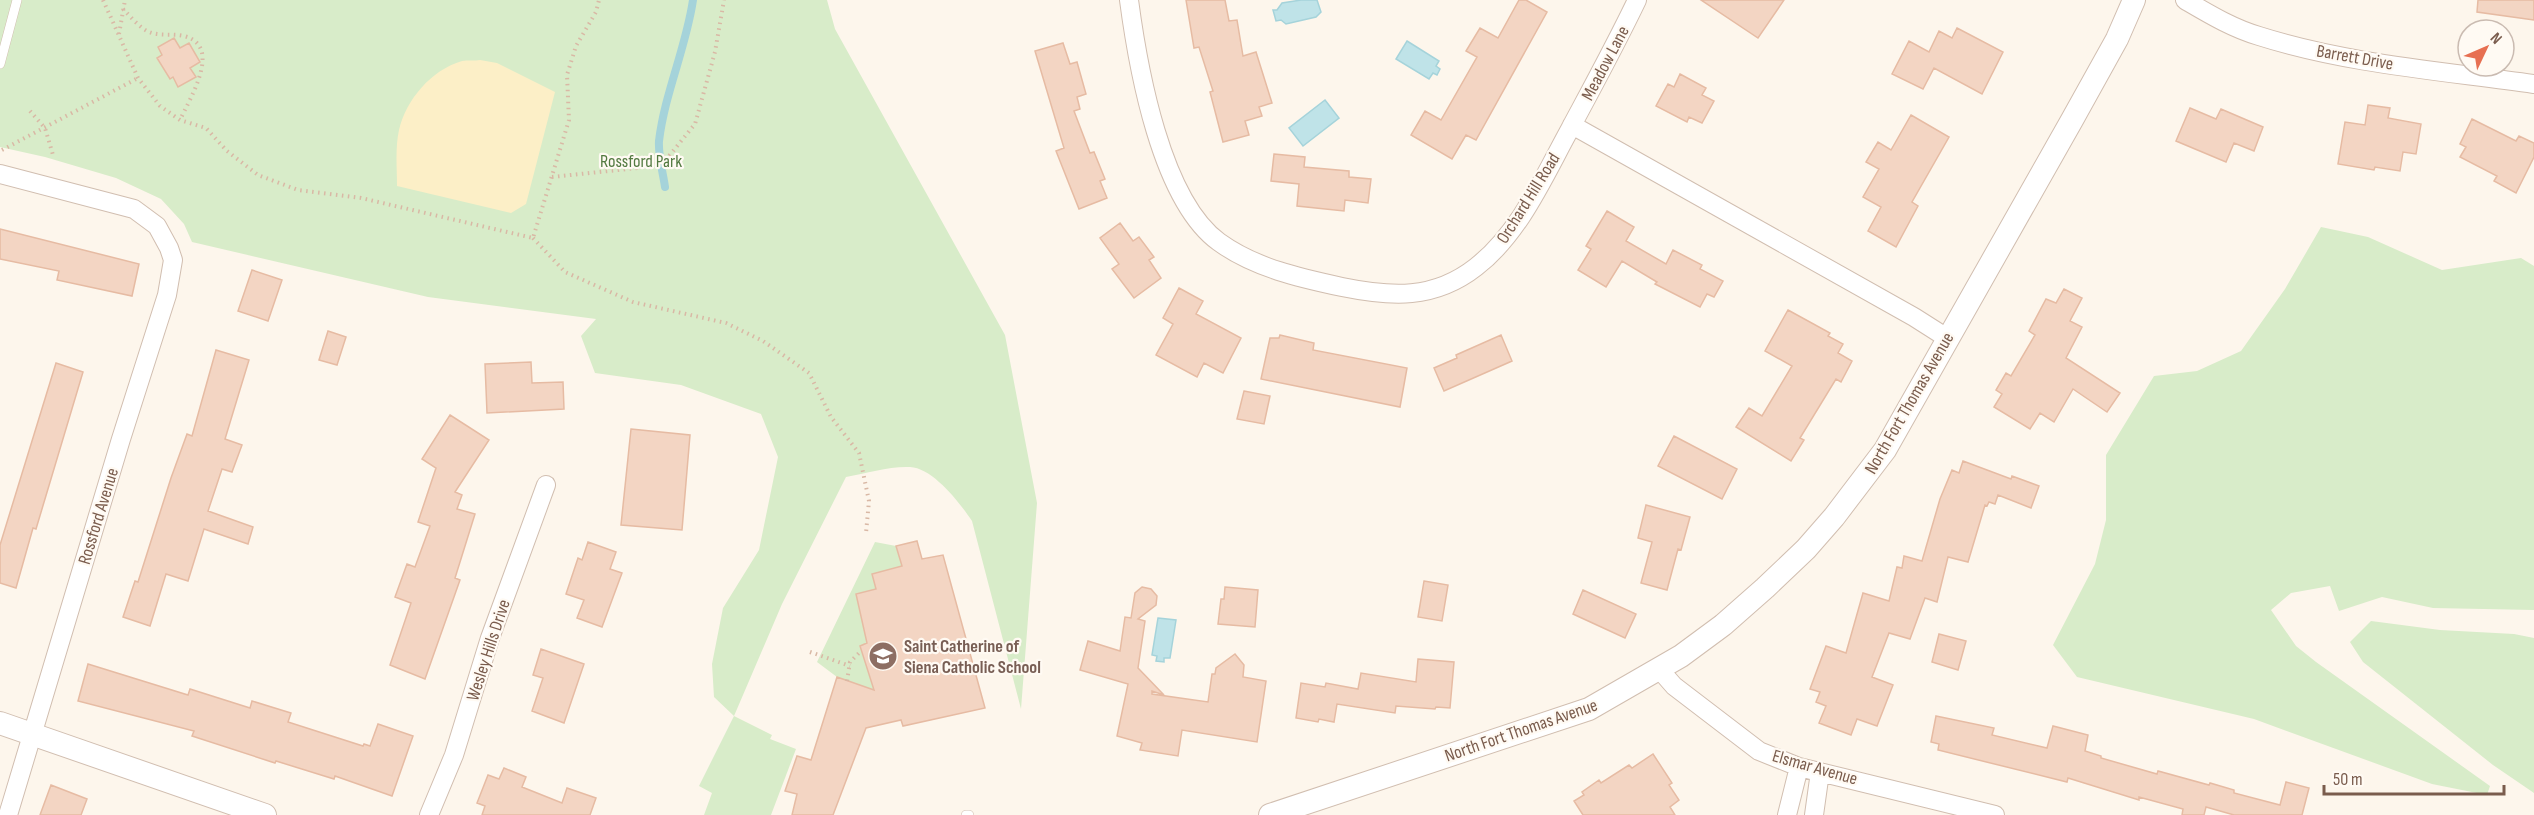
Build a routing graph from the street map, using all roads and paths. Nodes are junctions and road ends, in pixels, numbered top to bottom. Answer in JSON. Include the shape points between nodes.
{"nodes":[{"id":1,"x":17,"y":0,"type":"edge"},
{"id":2,"x":103,"y":0,"type":"edge"},
{"id":3,"x":125,"y":0,"type":"edge"},
{"id":4,"x":599,"y":0,"type":"edge"},
{"id":5,"x":724,"y":0,"type":"edge"},
{"id":6,"x":1129,"y":0,"type":"edge"},
{"id":7,"x":1637,"y":0,"type":"edge"},
{"id":8,"x":2134,"y":0,"type":"edge"},
{"id":9,"x":2185,"y":0,"type":"edge"},
{"id":10,"x":123,"y":9,"type":"junction"},
{"id":11,"x":119,"y":35,"type":"junction"},
{"id":12,"x":0,"y":64,"type":"edge"},
{"id":13,"x":138,"y":78,"type":"junction"},
{"id":14,"x":2534,"y":84,"type":"edge"},
{"id":15,"x":30,"y":111,"type":"dead end"},
{"id":16,"x":180,"y":120,"type":"junction"},
{"id":17,"x":1572,"y":125,"type":"junction"},
{"id":18,"x":45,"y":128,"type":"junction"},
{"id":19,"x":2,"y":150,"type":"dead end"},
{"id":20,"x":53,"y":154,"type":"dead end"},
{"id":21,"x":0,"y":174,"type":"edge"},
{"id":22,"x":552,"y":177,"type":"junction"},
{"id":23,"x":533,"y":238,"type":"junction"},
{"id":24,"x":1947,"y":338,"type":"junction"},
{"id":25,"x":546,"y":485,"type":"dead end"},
{"id":26,"x":866,"y":533,"type":"dead end"},
{"id":27,"x":861,"y":651,"type":"dead end"},
{"id":28,"x":810,"y":652,"type":"dead end"},
{"id":29,"x":850,"y":666,"type":"junction"},
{"id":30,"x":1660,"y":670,"type":"junction"},
{"id":31,"x":847,"y":681,"type":"dead end"},
{"id":32,"x":0,"y":723,"type":"edge"},
{"id":33,"x":33,"y":734,"type":"junction"},
{"id":34,"x":1800,"y":767,"type":"junction"},
{"id":35,"x":1820,"y":772,"type":"junction"},
{"id":36,"x":8,"y":815,"type":"edge"},
{"id":37,"x":265,"y":815,"type":"edge"},
{"id":38,"x":429,"y":815,"type":"edge"},
{"id":39,"x":1270,"y":815,"type":"edge"},
{"id":40,"x":1787,"y":815,"type":"edge"},
{"id":41,"x":1814,"y":815,"type":"edge"},
{"id":42,"x":1995,"y":815,"type":"edge"}],
"edges":[{"from":1,"to":12,"type":"lane"},
{"from":2,"to":11,"type":"path"},
{"from":3,"to":10,"type":"path"},
{"from":4,"to":22,"type":"path","via":[[576,46],[567,75],[569,120]]},
{"from":5,"to":22,"type":"path","via":[[715,52],[695,124],[669,156],[637,168]]},
{"from":6,"to":17,"type":"street","name":"Orchard Hill Road","via":[[1141,70],[1162,152],[1180,193],[1218,241],[1248,260],[1289,274],[1398,295],[1424,292],[1462,276],[1503,242]]},
{"from":7,"to":17,"type":"street","name":"Meadow Lane"},
{"from":8,"to":24,"type":"street","name":"North Fort Thomas Avenue","via":[[2117,39]]},
{"from":9,"to":14,"type":"street","name":"Barrett Drive","via":[[2225,23],[2259,36],[2326,53]]},
{"from":10,"to":11,"type":"path"},
{"from":10,"to":16,"type":"path","via":[[146,30],[158,35],[184,36],[201,49],[201,71]]},
{"from":11,"to":13,"type":"path"},
{"from":13,"to":16,"type":"path","via":[[160,106]]},
{"from":13,"to":18,"type":"path"},
{"from":15,"to":18,"type":"path"},
{"from":16,"to":23,"type":"path","via":[[206,128],[258,175],[298,190],[361,198]]},
{"from":17,"to":24,"type":"street"},
{"from":18,"to":19,"type":"path"},
{"from":18,"to":20,"type":"path"},
{"from":21,"to":33,"type":"street","name":"Rossford Avenue","via":[[134,209],[164,235],[173,260],[167,296]]},
{"from":22,"to":23,"type":"path"},
{"from":23,"to":26,"type":"path","via":[[565,272],[633,302],[726,323],[763,341],[809,373],[831,417],[859,453],[869,501]]},
{"from":24,"to":30,"type":"street","name":"North Fort Thomas Avenue","via":[[1885,450],[1834,517],[1806,549],[1723,626]]},
{"from":25,"to":38,"type":"street","name":"Wesley Hills Drive","via":[[490,638],[454,755]]},
{"from":27,"to":29,"type":"path"},
{"from":28,"to":29,"type":"path"},
{"from":29,"to":31,"type":"path"},
{"from":30,"to":34,"type":"street","name":"Elsmar Avenue","via":[[1674,686],[1758,751]]},
{"from":30,"to":39,"type":"street","name":"North Fort Thomas Avenue","via":[[1589,709]]},
{"from":32,"to":33,"type":"street"},
{"from":33,"to":36,"type":"street","name":"Rossford Avenue"},
{"from":33,"to":37,"type":"street"},
{"from":34,"to":35,"type":"street","name":"Elsmar Avenue"},
{"from":34,"to":40,"type":"street"},
{"from":35,"to":41,"type":"street"},
{"from":35,"to":42,"type":"street","name":"Elsmar Avenue"}]}
